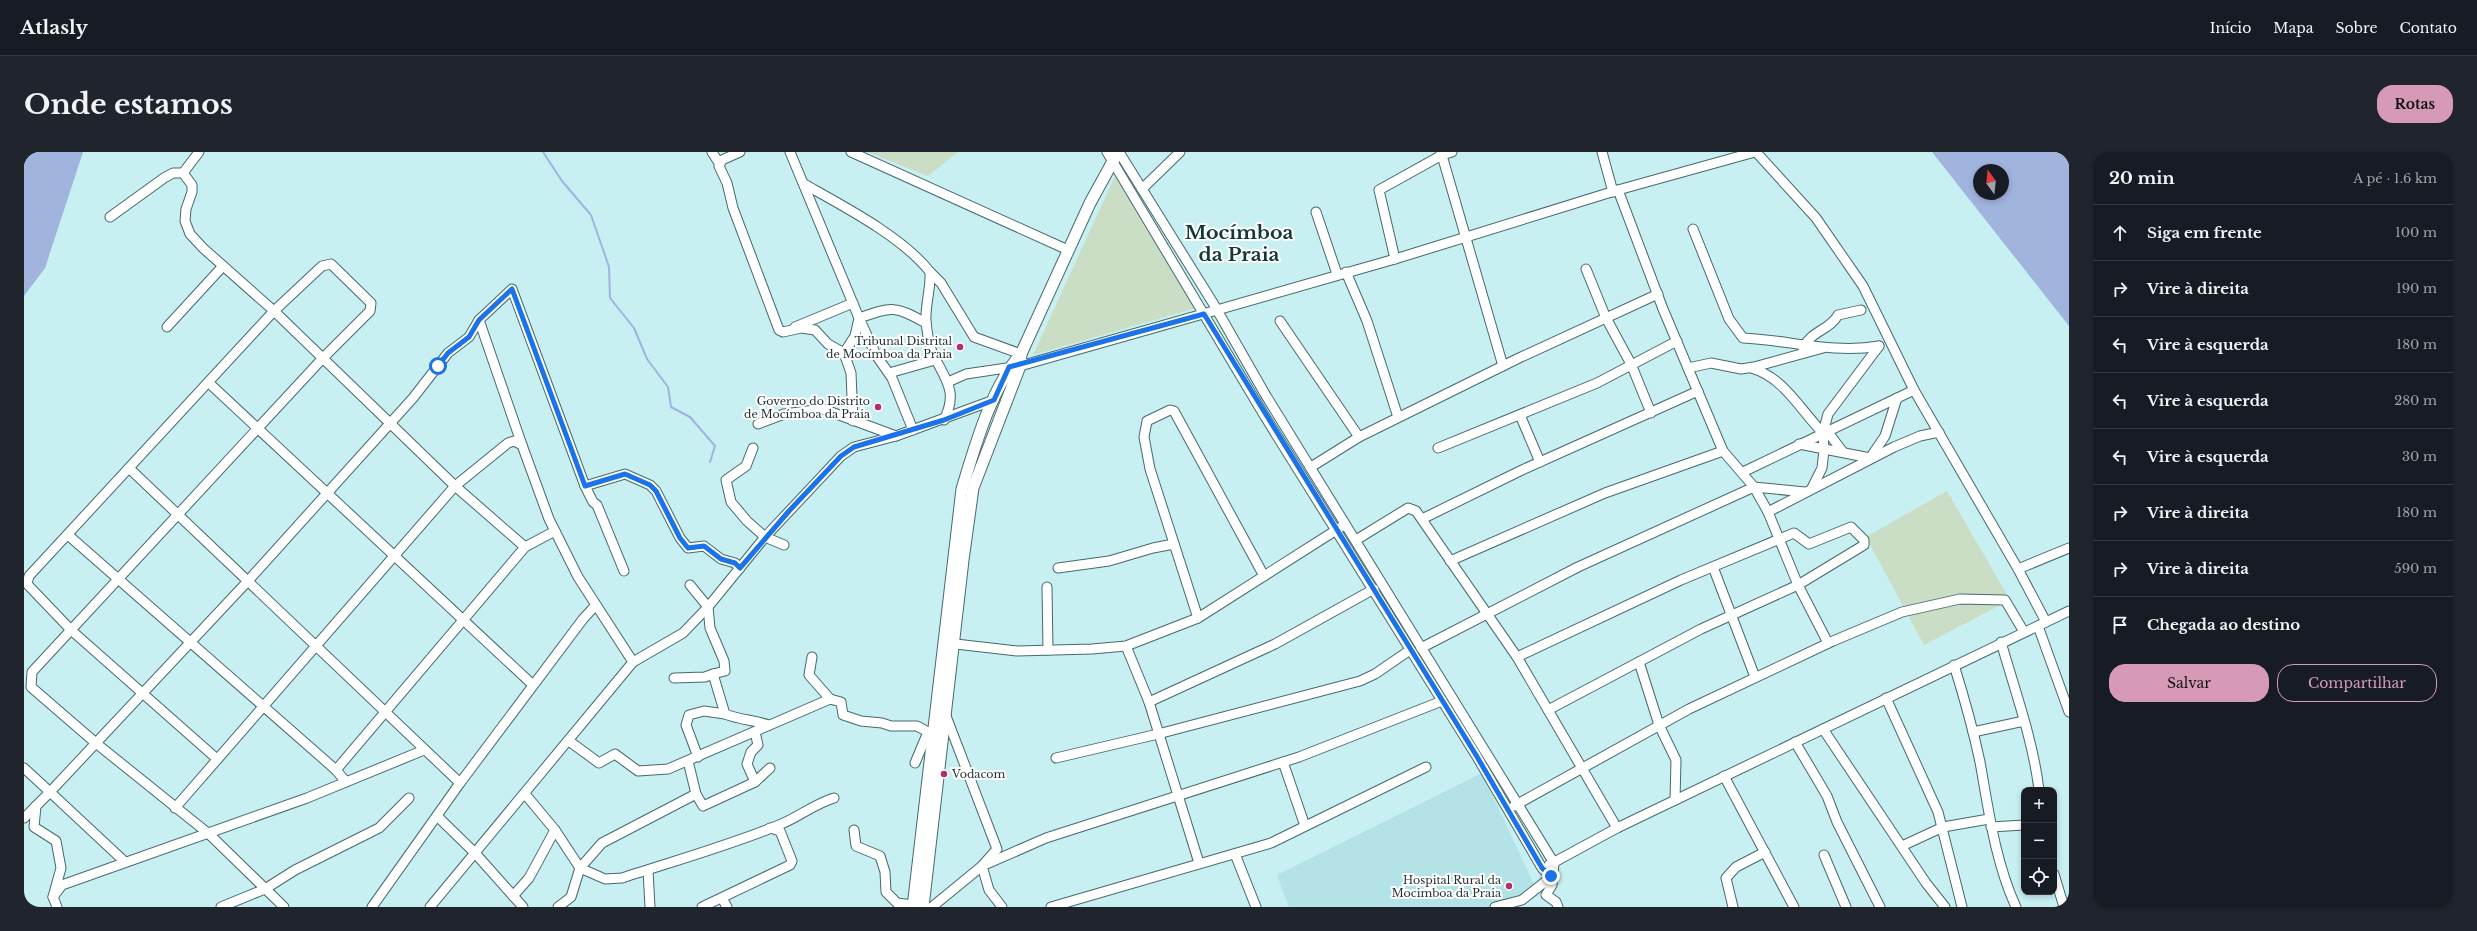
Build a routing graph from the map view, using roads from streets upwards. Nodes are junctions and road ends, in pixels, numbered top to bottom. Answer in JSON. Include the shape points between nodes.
{"nodes":[{"id":1,"x":199,"y":152,"type":"edge"},
{"id":2,"x":712,"y":152,"type":"edge"},
{"id":3,"x":740,"y":152,"type":"edge"},
{"id":4,"x":790,"y":152,"type":"edge"},
{"id":5,"x":851,"y":152,"type":"edge"},
{"id":6,"x":1180,"y":152,"type":"edge"},
{"id":7,"x":1452,"y":152,"type":"edge"},
{"id":8,"x":1602,"y":152,"type":"edge"},
{"id":9,"x":1756,"y":152,"type":"edge"},
{"id":10,"x":1114,"y":154,"type":"edge"},
{"id":11,"x":1441,"y":154,"type":"edge"},
{"id":12,"x":719,"y":163,"type":"junction"},
{"id":13,"x":183,"y":173,"type":"junction"},
{"id":14,"x":804,"y":184,"type":"junction"},
{"id":15,"x":1142,"y":190,"type":"junction"},
{"id":16,"x":1616,"y":191,"type":"junction"},
{"id":17,"x":1316,"y":212,"type":"dead end"},
{"id":18,"x":110,"y":217,"type":"dead end"},
{"id":19,"x":1693,"y":229,"type":"dead end"},
{"id":20,"x":1464,"y":238,"type":"junction"},
{"id":21,"x":1068,"y":250,"type":"junction"},
{"id":22,"x":1395,"y":259,"type":"junction"},
{"id":23,"x":224,"y":266,"type":"junction"},
{"id":24,"x":1586,"y":269,"type":"dead end"},
{"id":25,"x":930,"y":272,"type":"junction"},
{"id":26,"x":1342,"y":273,"type":"junction"},
{"id":27,"x":1658,"y":294,"type":"junction"},
{"id":28,"x":853,"y":303,"type":"junction"},
{"id":29,"x":1217,"y":309,"type":"junction"},
{"id":30,"x":1861,"y":310,"type":"dead end"},
{"id":31,"x":274,"y":311,"type":"junction"},
{"id":32,"x":1204,"y":314,"type":"junction"},
{"id":33,"x":859,"y":318,"type":"junction"},
{"id":34,"x":1606,"y":318,"type":"junction"},
{"id":35,"x":479,"y":320,"type":"junction"},
{"id":36,"x":1280,"y":321,"type":"dead end"},
{"id":37,"x":926,"y":322,"type":"junction"},
{"id":38,"x":167,"y":327,"type":"dead end"},
{"id":39,"x":783,"y":332,"type":"junction"},
{"id":40,"x":1677,"y":341,"type":"junction"},
{"id":41,"x":1805,"y":344,"type":"junction"},
{"id":42,"x":1825,"y":347,"type":"junction"},
{"id":43,"x":844,"y":353,"type":"junction"},
{"id":44,"x":1021,"y":354,"type":"junction"},
{"id":45,"x":1800,"y":354,"type":"junction"},
{"id":46,"x":322,"y":359,"type":"junction"},
{"id":47,"x":935,"y":360,"type":"junction"},
{"id":48,"x":1631,"y":364,"type":"junction"},
{"id":49,"x":1015,"y":366,"type":"junction"},
{"id":50,"x":1503,"y":366,"type":"junction"},
{"id":51,"x":1688,"y":368,"type":"junction"},
{"id":52,"x":1750,"y":368,"type":"junction"},
{"id":53,"x":889,"y":373,"type":"junction"},
{"id":54,"x":948,"y":382,"type":"junction"},
{"id":55,"x":209,"y":383,"type":"junction"},
{"id":56,"x":1914,"y":390,"type":"junction"},
{"id":57,"x":1698,"y":391,"type":"junction"},
{"id":58,"x":1897,"y":398,"type":"junction"},
{"id":59,"x":994,"y":400,"type":"junction"},
{"id":60,"x":1274,"y":409,"type":"junction"},
{"id":61,"x":1650,"y":413,"type":"junction"},
{"id":62,"x":1264,"y":415,"type":"junction"},
{"id":63,"x":1520,"y":415,"type":"junction"},
{"id":64,"x":1398,"y":417,"type":"junction"},
{"id":65,"x":944,"y":420,"type":"junction"},
{"id":66,"x":854,"y":421,"type":"junction"},
{"id":67,"x":389,"y":422,"type":"junction"},
{"id":68,"x":758,"y":424,"type":"dead end"},
{"id":69,"x":258,"y":430,"type":"junction"},
{"id":70,"x":913,"y":430,"type":"junction"},
{"id":71,"x":1825,"y":432,"type":"junction"},
{"id":72,"x":1939,"y":432,"type":"junction"},
{"id":73,"x":896,"y":436,"type":"junction"},
{"id":74,"x":1359,"y":437,"type":"junction"},
{"id":75,"x":1799,"y":444,"type":"junction"},
{"id":76,"x":522,"y":445,"type":"junction"},
{"id":77,"x":1824,"y":447,"type":"junction"},
{"id":78,"x":754,"y":448,"type":"dead end"},
{"id":79,"x":1438,"y":448,"type":"dead end"},
{"id":80,"x":1723,"y":450,"type":"junction"},
{"id":81,"x":1843,"y":452,"type":"junction"},
{"id":82,"x":1870,"y":458,"type":"junction"},
{"id":83,"x":1540,"y":462,"type":"junction"},
{"id":84,"x":1310,"y":467,"type":"junction"},
{"id":85,"x":130,"y":469,"type":"junction"},
{"id":86,"x":1743,"y":472,"type":"junction"},
{"id":87,"x":456,"y":486,"type":"junction"},
{"id":88,"x":585,"y":486,"type":"junction"},
{"id":89,"x":1754,"y":487,"type":"junction"},
{"id":90,"x":1809,"y":490,"type":"junction"},
{"id":91,"x":327,"y":492,"type":"junction"},
{"id":92,"x":1768,"y":512,"type":"junction"},
{"id":93,"x":176,"y":515,"type":"junction"},
{"id":94,"x":1422,"y":519,"type":"junction"},
{"id":95,"x":1346,"y":524,"type":"junction"},
{"id":96,"x":1336,"y":530,"type":"junction"},
{"id":97,"x":555,"y":531,"type":"junction"},
{"id":98,"x":68,"y":535,"type":"junction"},
{"id":99,"x":765,"y":538,"type":"junction"},
{"id":100,"x":1780,"y":539,"type":"junction"},
{"id":101,"x":1356,"y":540,"type":"junction"},
{"id":102,"x":1174,"y":544,"type":"junction"},
{"id":103,"x":784,"y":545,"type":"dead end"},
{"id":104,"x":525,"y":547,"type":"junction"},
{"id":105,"x":2069,"y":548,"type":"edge"},
{"id":106,"x":395,"y":555,"type":"junction"},
{"id":107,"x":1450,"y":560,"type":"junction"},
{"id":108,"x":1713,"y":567,"type":"junction"},
{"id":109,"x":740,"y":568,"type":"junction"},
{"id":110,"x":1058,"y":568,"type":"dead end"},
{"id":111,"x":2018,"y":569,"type":"junction"},
{"id":112,"x":624,"y":571,"type":"dead end"},
{"id":113,"x":1264,"y":576,"type":"junction"},
{"id":114,"x":118,"y":579,"type":"junction"},
{"id":115,"x":247,"y":582,"type":"junction"},
{"id":116,"x":690,"y":585,"type":"dead end"},
{"id":117,"x":1798,"y":585,"type":"junction"},
{"id":118,"x":1047,"y":587,"type":"dead end"},
{"id":119,"x":1374,"y":588,"type":"junction"},
{"id":120,"x":595,"y":606,"type":"junction"},
{"id":121,"x":708,"y":607,"type":"junction"},
{"id":122,"x":2069,"y":611,"type":"edge"},
{"id":123,"x":1487,"y":614,"type":"junction"},
{"id":124,"x":1730,"y":615,"type":"junction"},
{"id":125,"x":1198,"y":618,"type":"junction"},
{"id":126,"x":465,"y":620,"type":"junction"},
{"id":127,"x":2042,"y":624,"type":"junction"},
{"id":128,"x":71,"y":630,"type":"junction"},
{"id":129,"x":2024,"y":632,"type":"junction"},
{"id":130,"x":190,"y":641,"type":"junction"},
{"id":131,"x":2001,"y":642,"type":"junction"},
{"id":132,"x":949,"y":643,"type":"junction"},
{"id":133,"x":1828,"y":644,"type":"junction"},
{"id":134,"x":314,"y":646,"type":"junction"},
{"id":135,"x":1126,"y":646,"type":"junction"},
{"id":136,"x":1421,"y":648,"type":"junction"},
{"id":137,"x":1048,"y":650,"type":"junction"},
{"id":138,"x":1410,"y":650,"type":"junction"},
{"id":139,"x":812,"y":657,"type":"dead end"},
{"id":140,"x":1516,"y":657,"type":"junction"},
{"id":141,"x":633,"y":662,"type":"junction"},
{"id":142,"x":1639,"y":662,"type":"junction"},
{"id":143,"x":1954,"y":665,"type":"junction"},
{"id":144,"x":713,"y":674,"type":"junction"},
{"id":145,"x":1755,"y":677,"type":"junction"},
{"id":146,"x":674,"y":678,"type":"dead end"},
{"id":147,"x":533,"y":685,"type":"junction"},
{"id":148,"x":143,"y":693,"type":"junction"},
{"id":149,"x":1886,"y":698,"type":"junction"},
{"id":150,"x":830,"y":699,"type":"junction"},
{"id":151,"x":1442,"y":701,"type":"junction"},
{"id":152,"x":1149,"y":702,"type":"junction"},
{"id":153,"x":262,"y":707,"type":"junction"},
{"id":154,"x":384,"y":710,"type":"junction"},
{"id":155,"x":1548,"y":710,"type":"junction"},
{"id":156,"x":2069,"y":712,"type":"edge"},
{"id":157,"x":725,"y":714,"type":"junction"},
{"id":158,"x":946,"y":716,"type":"junction"},
{"id":159,"x":2024,"y":721,"type":"junction"},
{"id":160,"x":769,"y":725,"type":"junction"},
{"id":161,"x":1659,"y":726,"type":"junction"},
{"id":162,"x":1823,"y":729,"type":"junction"},
{"id":163,"x":755,"y":732,"type":"junction"},
{"id":164,"x":1973,"y":732,"type":"junction"},
{"id":165,"x":1158,"y":734,"type":"junction"},
{"id":166,"x":568,"y":741,"type":"junction"},
{"id":167,"x":1795,"y":742,"type":"junction"},
{"id":168,"x":97,"y":744,"type":"junction"},
{"id":169,"x":424,"y":750,"type":"junction"},
{"id":170,"x":698,"y":757,"type":"junction"},
{"id":171,"x":1056,"y":758,"type":"dead end"},
{"id":172,"x":217,"y":759,"type":"junction"},
{"id":173,"x":688,"y":761,"type":"junction"},
{"id":174,"x":1283,"y":762,"type":"junction"},
{"id":175,"x":915,"y":763,"type":"dead end"},
{"id":176,"x":1426,"y":767,"type":"dead end"},
{"id":177,"x":24,"y":768,"type":"edge"},
{"id":178,"x":770,"y":768,"type":"dead end"},
{"id":179,"x":1582,"y":769,"type":"junction"},
{"id":180,"x":336,"y":770,"type":"junction"},
{"id":181,"x":1724,"y":776,"type":"junction"},
{"id":182,"x":346,"y":782,"type":"junction"},
{"id":183,"x":755,"y":782,"type":"junction"},
{"id":184,"x":460,"y":783,"type":"junction"},
{"id":185,"x":2039,"y":787,"type":"edge"},
{"id":186,"x":50,"y":792,"type":"junction"},
{"id":187,"x":525,"y":794,"type":"junction"},
{"id":188,"x":696,"y":794,"type":"junction"},
{"id":189,"x":1177,"y":794,"type":"junction"},
{"id":190,"x":409,"y":798,"type":"dead end"},
{"id":191,"x":834,"y":798,"type":"dead end"},
{"id":192,"x":1675,"y":800,"type":"junction"},
{"id":193,"x":1518,"y":804,"type":"junction"},
{"id":194,"x":36,"y":806,"type":"junction"},
{"id":195,"x":175,"y":808,"type":"junction"},
{"id":196,"x":1508,"y":810,"type":"junction"},
{"id":197,"x":437,"y":816,"type":"junction"},
{"id":198,"x":24,"y":818,"type":"edge"},
{"id":199,"x":1990,"y":823,"type":"junction"},
{"id":200,"x":2021,"y":825,"type":"edge"},
{"id":201,"x":1305,"y":826,"type":"junction"},
{"id":202,"x":1943,"y":827,"type":"junction"},
{"id":203,"x":770,"y":828,"type":"junction"},
{"id":204,"x":1617,"y":828,"type":"junction"},
{"id":205,"x":555,"y":830,"type":"junction"},
{"id":206,"x":854,"y":830,"type":"dead end"},
{"id":207,"x":209,"y":834,"type":"junction"},
{"id":208,"x":1902,"y":846,"type":"junction"},
{"id":209,"x":1766,"y":852,"type":"junction"},
{"id":210,"x":475,"y":853,"type":"junction"},
{"id":211,"x":1236,"y":854,"type":"junction"},
{"id":212,"x":1824,"y":855,"type":"dead end"},
{"id":213,"x":125,"y":862,"type":"junction"},
{"id":214,"x":1554,"y":862,"type":"junction"},
{"id":215,"x":1199,"y":863,"type":"junction"},
{"id":216,"x":982,"y":866,"type":"junction"},
{"id":217,"x":580,"y":868,"type":"junction"},
{"id":218,"x":1542,"y":868,"type":"junction"},
{"id":219,"x":648,"y":870,"type":"junction"},
{"id":220,"x":1551,"y":876,"type":"junction"},
{"id":221,"x":2057,"y":884,"type":"edge"},
{"id":222,"x":265,"y":888,"type":"junction"},
{"id":223,"x":513,"y":896,"type":"junction"},
{"id":224,"x":53,"y":897,"type":"junction"},
{"id":225,"x":722,"y":898,"type":"junction"},
{"id":226,"x":1558,"y":905,"type":"edge"},
{"id":227,"x":916,"y":906,"type":"edge"},
{"id":228,"x":57,"y":907,"type":"edge"},
{"id":229,"x":221,"y":907,"type":"edge"},
{"id":230,"x":284,"y":907,"type":"edge"},
{"id":231,"x":372,"y":907,"type":"edge"},
{"id":232,"x":430,"y":907,"type":"edge"},
{"id":233,"x":523,"y":907,"type":"edge"},
{"id":234,"x":558,"y":907,"type":"edge"},
{"id":235,"x":650,"y":907,"type":"edge"},
{"id":236,"x":702,"y":907,"type":"edge"},
{"id":237,"x":726,"y":907,"type":"edge"},
{"id":238,"x":932,"y":907,"type":"edge"},
{"id":239,"x":1002,"y":907,"type":"edge"},
{"id":240,"x":1051,"y":907,"type":"edge"},
{"id":241,"x":1256,"y":907,"type":"edge"},
{"id":242,"x":1495,"y":907,"type":"edge"},
{"id":243,"x":1733,"y":907,"type":"edge"},
{"id":244,"x":1794,"y":907,"type":"edge"},
{"id":245,"x":1846,"y":907,"type":"edge"},
{"id":246,"x":1880,"y":907,"type":"edge"},
{"id":247,"x":1945,"y":907,"type":"edge"},
{"id":248,"x":1962,"y":907,"type":"edge"},
{"id":249,"x":2016,"y":907,"type":"edge"},
{"id":250,"x":2064,"y":907,"type":"edge"}],
"edges":[{"from":1,"to":13,"type":"street"},
{"from":2,"to":12,"type":"street"},
{"from":3,"to":12,"type":"street"},
{"from":4,"to":14,"type":"street"},
{"from":5,"to":21,"type":"street"},
{"from":6,"to":15,"type":"street"},
{"from":7,"to":11,"type":"street"},
{"from":8,"to":16,"type":"street"},
{"from":9,"to":16,"type":"street"},
{"from":9,"to":56,"type":"street","via":[[1816,218],[1863,286]]},
{"from":10,"to":15,"type":"street"},
{"from":10,"to":21,"type":"street"},
{"from":10,"to":32,"type":"street"},
{"from":11,"to":20,"type":"street"},
{"from":11,"to":22,"type":"street","via":[[1379,190]]},
{"from":12,"to":39,"type":"street","via":[[752,260],[779,330]]},
{"from":13,"to":18,"type":"street","via":[[173,173],[164,178]]},
{"from":13,"to":23,"type":"street","via":[[192,185],[185,214],[188,230],[203,248]]},
{"from":14,"to":25,"type":"street","via":[[886,234]]},
{"from":14,"to":28,"type":"street"},
{"from":15,"to":29,"type":"street"},
{"from":16,"to":20,"type":"street"},
{"from":16,"to":27,"type":"street"},
{"from":17,"to":26,"type":"street"},
{"from":19,"to":41,"type":"street","via":[[1736,331],[1743,338]]},
{"from":20,"to":22,"type":"street"},
{"from":20,"to":50,"type":"street"},
{"from":21,"to":44,"type":"street"},
{"from":22,"to":26,"type":"street"},
{"from":23,"to":31,"type":"street"},
{"from":23,"to":38,"type":"street"},
{"from":24,"to":34,"type":"street"},
{"from":25,"to":37,"type":"street"},
{"from":25,"to":44,"type":"street","via":[[941,283],[974,337]]},
{"from":26,"to":29,"type":"street"},
{"from":26,"to":64,"type":"street","via":[[1367,321]]},
{"from":27,"to":34,"type":"street"},
{"from":27,"to":40,"type":"street"},
{"from":28,"to":33,"type":"street"},
{"from":28,"to":39,"type":"street"},
{"from":29,"to":32,"type":"street"},
{"from":29,"to":60,"type":"street"},
{"from":30,"to":41,"type":"street","via":[[1838,315],[1835,322],[1814,333]]},
{"from":31,"to":46,"type":"street"},
{"from":31,"to":46,"type":"street","via":[[327,264],[331,264],[371,303],[370,311]]},
{"from":31,"to":55,"type":"street"},
{"from":32,"to":49,"type":"street"},
{"from":32,"to":62,"type":"street"},
{"from":33,"to":37,"type":"street","via":[[893,308]]},
{"from":33,"to":43,"type":"street","via":[[855,336]]},
{"from":33,"to":53,"type":"street","via":[[876,355]]},
{"from":34,"to":48,"type":"street"},
{"from":34,"to":50,"type":"street"},
{"from":35,"to":67,"type":"street","via":[[469,337],[448,353],[413,398]]},
{"from":35,"to":76,"type":"street"},
{"from":35,"to":88,"type":"street","via":[[512,289]]},
{"from":36,"to":74,"type":"street"},
{"from":37,"to":47,"type":"street"},
{"from":39,"to":43,"type":"street","via":[[801,328],[815,330],[828,344]]},
{"from":40,"to":48,"type":"street"},
{"from":40,"to":51,"type":"street"},
{"from":41,"to":42,"type":"street"},
{"from":41,"to":45,"type":"street"},
{"from":42,"to":45,"type":"street"},
{"from":42,"to":71,"type":"street","via":[[1879,346],[1828,414]]},
{"from":43,"to":66,"type":"street","via":[[851,373]]},
{"from":44,"to":49,"type":"street"},
{"from":45,"to":52,"type":"street"},
{"from":46,"to":67,"type":"street"},
{"from":46,"to":69,"type":"street"},
{"from":47,"to":53,"type":"street"},
{"from":47,"to":54,"type":"street"},
{"from":48,"to":61,"type":"street"},
{"from":48,"to":63,"type":"street","via":[[1597,383]]},
{"from":49,"to":54,"type":"street","via":[[966,374]]},
{"from":49,"to":59,"type":"street"},
{"from":49,"to":132,"type":"street","via":[[973,488]]},
{"from":50,"to":64,"type":"street"},
{"from":51,"to":52,"type":"street","via":[[1711,363],[1732,368]]},
{"from":51,"to":57,"type":"street"},
{"from":52,"to":71,"type":"street","via":[[1762,371],[1792,394],[1808,418]]},
{"from":53,"to":70,"type":"street"},
{"from":54,"to":65,"type":"street","via":[[951,393],[950,409]]},
{"from":55,"to":69,"type":"street"},
{"from":55,"to":85,"type":"street"},
{"from":56,"to":58,"type":"street"},
{"from":56,"to":72,"type":"street"},
{"from":57,"to":61,"type":"street"},
{"from":57,"to":80,"type":"street"},
{"from":58,"to":71,"type":"street"},
{"from":58,"to":82,"type":"street","via":[[1885,436]]},
{"from":59,"to":65,"type":"street"},
{"from":59,"to":132,"type":"street","via":[[975,446],[962,489]]},
{"from":60,"to":62,"type":"street"},
{"from":60,"to":84,"type":"street"},
{"from":61,"to":83,"type":"street"},
{"from":62,"to":96,"type":"street"},
{"from":63,"to":79,"type":"street"},
{"from":63,"to":83,"type":"street"},
{"from":64,"to":74,"type":"street"},
{"from":65,"to":70,"type":"street"},
{"from":66,"to":68,"type":"street","via":[[816,408],[784,414]]},
{"from":66,"to":73,"type":"street"},
{"from":67,"to":87,"type":"street"},
{"from":67,"to":91,"type":"street"},
{"from":69,"to":91,"type":"street"},
{"from":69,"to":93,"type":"street"},
{"from":70,"to":73,"type":"street"},
{"from":71,"to":75,"type":"street"},
{"from":71,"to":77,"type":"street"},
{"from":71,"to":81,"type":"street"},
{"from":72,"to":82,"type":"street","via":[[1909,441]]},
{"from":72,"to":111,"type":"street"},
{"from":73,"to":99,"type":"street","via":[[854,447],[841,456]]},
{"from":74,"to":84,"type":"street"},
{"from":75,"to":77,"type":"street"},
{"from":75,"to":86,"type":"street"},
{"from":76,"to":87,"type":"street","via":[[514,441],[508,443]]},
{"from":76,"to":97,"type":"street"},
{"from":77,"to":81,"type":"street"},
{"from":77,"to":90,"type":"street","via":[[1822,468]]},
{"from":78,"to":99,"type":"street","via":[[746,466],[726,480],[731,502]]},
{"from":80,"to":86,"type":"street"},
{"from":80,"to":107,"type":"street","via":[[1605,493]]},
{"from":81,"to":82,"type":"street"},
{"from":82,"to":90,"type":"street"},
{"from":83,"to":94,"type":"street"},
{"from":84,"to":95,"type":"street"},
{"from":85,"to":93,"type":"street"},
{"from":85,"to":98,"type":"street"},
{"from":86,"to":89,"type":"street"},
{"from":87,"to":104,"type":"street"},
{"from":87,"to":106,"type":"street"},
{"from":88,"to":109,"type":"street","via":[[625,474],[650,485],[656,491],[680,538],[688,548],[704,546],[721,559],[735,563]]},
{"from":88,"to":112,"type":"street","via":[[597,505]]},
{"from":89,"to":90,"type":"street"},
{"from":89,"to":92,"type":"street"},
{"from":89,"to":123,"type":"street","via":[[1578,567]]},
{"from":90,"to":92,"type":"street"},
{"from":91,"to":106,"type":"street"},
{"from":91,"to":115,"type":"street"},
{"from":92,"to":100,"type":"street"},
{"from":93,"to":114,"type":"street"},
{"from":93,"to":115,"type":"street"},
{"from":94,"to":101,"type":"street","via":[[1413,509],[1408,508]]},
{"from":94,"to":107,"type":"street"},
{"from":95,"to":96,"type":"street"},
{"from":95,"to":101,"type":"street"},
{"from":96,"to":113,"type":"street"},
{"from":96,"to":119,"type":"street"},
{"from":97,"to":104,"type":"street"},
{"from":97,"to":120,"type":"street"},
{"from":98,"to":114,"type":"street"},
{"from":98,"to":128,"type":"street","via":[[29,576],[27,584]]},
{"from":99,"to":103,"type":"street"},
{"from":99,"to":109,"type":"street"},
{"from":100,"to":108,"type":"street"},
{"from":100,"to":117,"type":"street"},
{"from":100,"to":117,"type":"street","via":[[1797,533],[1809,544],[1851,526],[1864,540],[1864,546]]},
{"from":101,"to":136,"type":"street"},
{"from":102,"to":110,"type":"street","via":[[1109,561]]},
{"from":102,"to":113,"type":"street","via":[[1150,469],[1144,437],[1147,421],[1170,410],[1176,415]]},
{"from":102,"to":125,"type":"street"},
{"from":104,"to":126,"type":"street"},
{"from":105,"to":111,"type":"street"},
{"from":106,"to":126,"type":"street"},
{"from":106,"to":134,"type":"street"},
{"from":107,"to":123,"type":"street"},
{"from":108,"to":124,"type":"street"},
{"from":108,"to":140,"type":"street"},
{"from":109,"to":121,"type":"street"},
{"from":111,"to":127,"type":"street"},
{"from":113,"to":125,"type":"street"},
{"from":114,"to":128,"type":"street"},
{"from":114,"to":130,"type":"street"},
{"from":115,"to":130,"type":"street"},
{"from":115,"to":134,"type":"street"},
{"from":116,"to":121,"type":"street"},
{"from":117,"to":124,"type":"street"},
{"from":117,"to":133,"type":"street"},
{"from":118,"to":137,"type":"street"},
{"from":119,"to":138,"type":"street"},
{"from":119,"to":152,"type":"street","via":[[1275,644]]},
{"from":120,"to":141,"type":"street"},
{"from":120,"to":147,"type":"street"},
{"from":121,"to":141,"type":"street","via":[[683,633]]},
{"from":121,"to":144,"type":"street","via":[[710,628],[724,661],[725,671]]},
{"from":122,"to":127,"type":"street"},
{"from":123,"to":136,"type":"street"},
{"from":123,"to":140,"type":"street"},
{"from":124,"to":142,"type":"street"},
{"from":124,"to":145,"type":"street"},
{"from":125,"to":135,"type":"street"},
{"from":126,"to":147,"type":"street"},
{"from":126,"to":154,"type":"street"},
{"from":127,"to":129,"type":"street"},
{"from":127,"to":156,"type":"street"},
{"from":128,"to":148,"type":"street"},
{"from":128,"to":168,"type":"street","via":[[32,672],[31,687]]},
{"from":129,"to":131,"type":"street"},
{"from":129,"to":133,"type":"street","via":[[2005,600],[1960,599],[1902,612]]},
{"from":130,"to":148,"type":"street"},
{"from":130,"to":153,"type":"street"},
{"from":131,"to":143,"type":"street"},
{"from":131,"to":159,"type":"street"},
{"from":132,"to":137,"type":"street","via":[[1017,651]]},
{"from":132,"to":158,"type":"street"},
{"from":132,"to":227,"type":"street"},
{"from":133,"to":145,"type":"street"},
{"from":134,"to":153,"type":"street"},
{"from":134,"to":154,"type":"street"},
{"from":135,"to":137,"type":"street"},
{"from":135,"to":152,"type":"street"},
{"from":136,"to":193,"type":"street"},
{"from":138,"to":151,"type":"street"},
{"from":138,"to":165,"type":"street","via":[[1375,674],[1360,680]]},
{"from":139,"to":150,"type":"street","via":[[809,675]]},
{"from":140,"to":155,"type":"street"},
{"from":141,"to":166,"type":"street"},
{"from":142,"to":155,"type":"street"},
{"from":142,"to":161,"type":"street"},
{"from":143,"to":149,"type":"street"},
{"from":143,"to":164,"type":"street"},
{"from":144,"to":146,"type":"street","via":[[705,677]]},
{"from":144,"to":157,"type":"street"},
{"from":145,"to":161,"type":"street"},
{"from":147,"to":184,"type":"street"},
{"from":148,"to":168,"type":"street"},
{"from":148,"to":172,"type":"street"},
{"from":149,"to":162,"type":"street"},
{"from":149,"to":202,"type":"street","via":[[1928,785]]},
{"from":150,"to":160,"type":"street"},
{"from":150,"to":175,"type":"street","via":[[841,702],[843,715],[861,722],[917,726],[928,732]]},
{"from":151,"to":174,"type":"street"},
{"from":151,"to":196,"type":"street"},
{"from":152,"to":165,"type":"street"},
{"from":153,"to":172,"type":"street"},
{"from":153,"to":180,"type":"street"},
{"from":154,"to":169,"type":"street"},
{"from":154,"to":180,"type":"street"},
{"from":155,"to":179,"type":"street"},
{"from":157,"to":160,"type":"street","via":[[740,720],[754,720]]},
{"from":157,"to":170,"type":"street","via":[[704,711],[689,715],[686,725]]},
{"from":158,"to":216,"type":"street","via":[[997,849]]},
{"from":158,"to":227,"type":"street"},
{"from":159,"to":164,"type":"street"},
{"from":159,"to":185,"type":"street"},
{"from":160,"to":163,"type":"street"},
{"from":161,"to":179,"type":"street"},
{"from":161,"to":192,"type":"street","via":[[1676,760]]},
{"from":162,"to":167,"type":"street"},
{"from":162,"to":208,"type":"street"},
{"from":163,"to":170,"type":"street"},
{"from":163,"to":183,"type":"street","via":[[758,745],[751,752],[747,764]]},
{"from":164,"to":199,"type":"street"},
{"from":165,"to":171,"type":"street"},
{"from":165,"to":189,"type":"street"},
{"from":166,"to":173,"type":"street","via":[[599,763],[615,754],[638,771],[668,769]]},
{"from":166,"to":187,"type":"street"},
{"from":167,"to":181,"type":"street"},
{"from":167,"to":246,"type":"street","via":[[1827,796],[1837,822]]},
{"from":168,"to":186,"type":"street"},
{"from":168,"to":195,"type":"street"},
{"from":169,"to":182,"type":"street"},
{"from":169,"to":184,"type":"street"},
{"from":170,"to":173,"type":"street"},
{"from":172,"to":195,"type":"street"},
{"from":173,"to":188,"type":"street"},
{"from":174,"to":189,"type":"street"},
{"from":174,"to":201,"type":"street"},
{"from":176,"to":201,"type":"street"},
{"from":177,"to":186,"type":"street"},
{"from":178,"to":183,"type":"street"},
{"from":179,"to":193,"type":"street"},
{"from":179,"to":204,"type":"street"},
{"from":180,"to":182,"type":"street"},
{"from":181,"to":192,"type":"street"},
{"from":181,"to":209,"type":"street"},
{"from":182,"to":207,"type":"street"},
{"from":183,"to":188,"type":"street","via":[[703,806]]},
{"from":184,"to":197,"type":"street"},
{"from":186,"to":194,"type":"street"},
{"from":186,"to":213,"type":"street"},
{"from":187,"to":205,"type":"street"},
{"from":187,"to":210,"type":"street"},
{"from":188,"to":217,"type":"street","via":[[602,843]]},
{"from":189,"to":215,"type":"street"},
{"from":189,"to":216,"type":"street","via":[[1046,838]]},
{"from":190,"to":222,"type":"street","via":[[379,828]]},
{"from":191,"to":203,"type":"street","via":[[820,802]]},
{"from":192,"to":204,"type":"street"},
{"from":193,"to":196,"type":"street"},
{"from":193,"to":214,"type":"street"},
{"from":194,"to":198,"type":"street"},
{"from":194,"to":224,"type":"street","via":[[34,827],[56,841],[61,868]]},
{"from":195,"to":207,"type":"street"},
{"from":196,"to":218,"type":"street"},
{"from":197,"to":210,"type":"street"},
{"from":197,"to":231,"type":"street"},
{"from":199,"to":200,"type":"street"},
{"from":199,"to":202,"type":"street"},
{"from":199,"to":249,"type":"street","via":[[2004,880]]},
{"from":201,"to":211,"type":"street","via":[[1271,843]]},
{"from":202,"to":208,"type":"street"},
{"from":202,"to":248,"type":"street"},
{"from":203,"to":219,"type":"street"},
{"from":203,"to":225,"type":"street","via":[[780,831],[792,861],[790,865]]},
{"from":204,"to":214,"type":"street"},
{"from":205,"to":217,"type":"street"},
{"from":205,"to":223,"type":"street","via":[[529,878]]},
{"from":206,"to":227,"type":"street","via":[[856,846],[880,856],[885,872],[886,892],[897,903]]},
{"from":207,"to":213,"type":"street"},
{"from":207,"to":222,"type":"street"},
{"from":208,"to":247,"type":"street"},
{"from":209,"to":243,"type":"street","via":[[1736,867],[1726,878]]},
{"from":209,"to":244,"type":"street"},
{"from":210,"to":223,"type":"street"},
{"from":210,"to":232,"type":"street"},
{"from":211,"to":215,"type":"street"},
{"from":211,"to":241,"type":"street"},
{"from":212,"to":245,"type":"street"},
{"from":213,"to":224,"type":"street","via":[[62,885]]},
{"from":214,"to":218,"type":"street"},
{"from":214,"to":220,"type":"street"},
{"from":215,"to":240,"type":"street"},
{"from":216,"to":238,"type":"street"},
{"from":216,"to":239,"type":"street","via":[[989,890]]},
{"from":217,"to":219,"type":"street","via":[[605,879],[622,878]]},
{"from":217,"to":234,"type":"street","via":[[571,897]]},
{"from":218,"to":220,"type":"street"},
{"from":219,"to":235,"type":"street"},
{"from":220,"to":226,"type":"street","via":[[1552,885],[1546,895]]},
{"from":220,"to":242,"type":"street","via":[[1522,900]]},
{"from":221,"to":250,"type":"street"},
{"from":222,"to":229,"type":"street"},
{"from":222,"to":230,"type":"street"},
{"from":223,"to":233,"type":"street"},
{"from":224,"to":228,"type":"street"},
{"from":225,"to":236,"type":"street"},
{"from":225,"to":237,"type":"street"}]}
